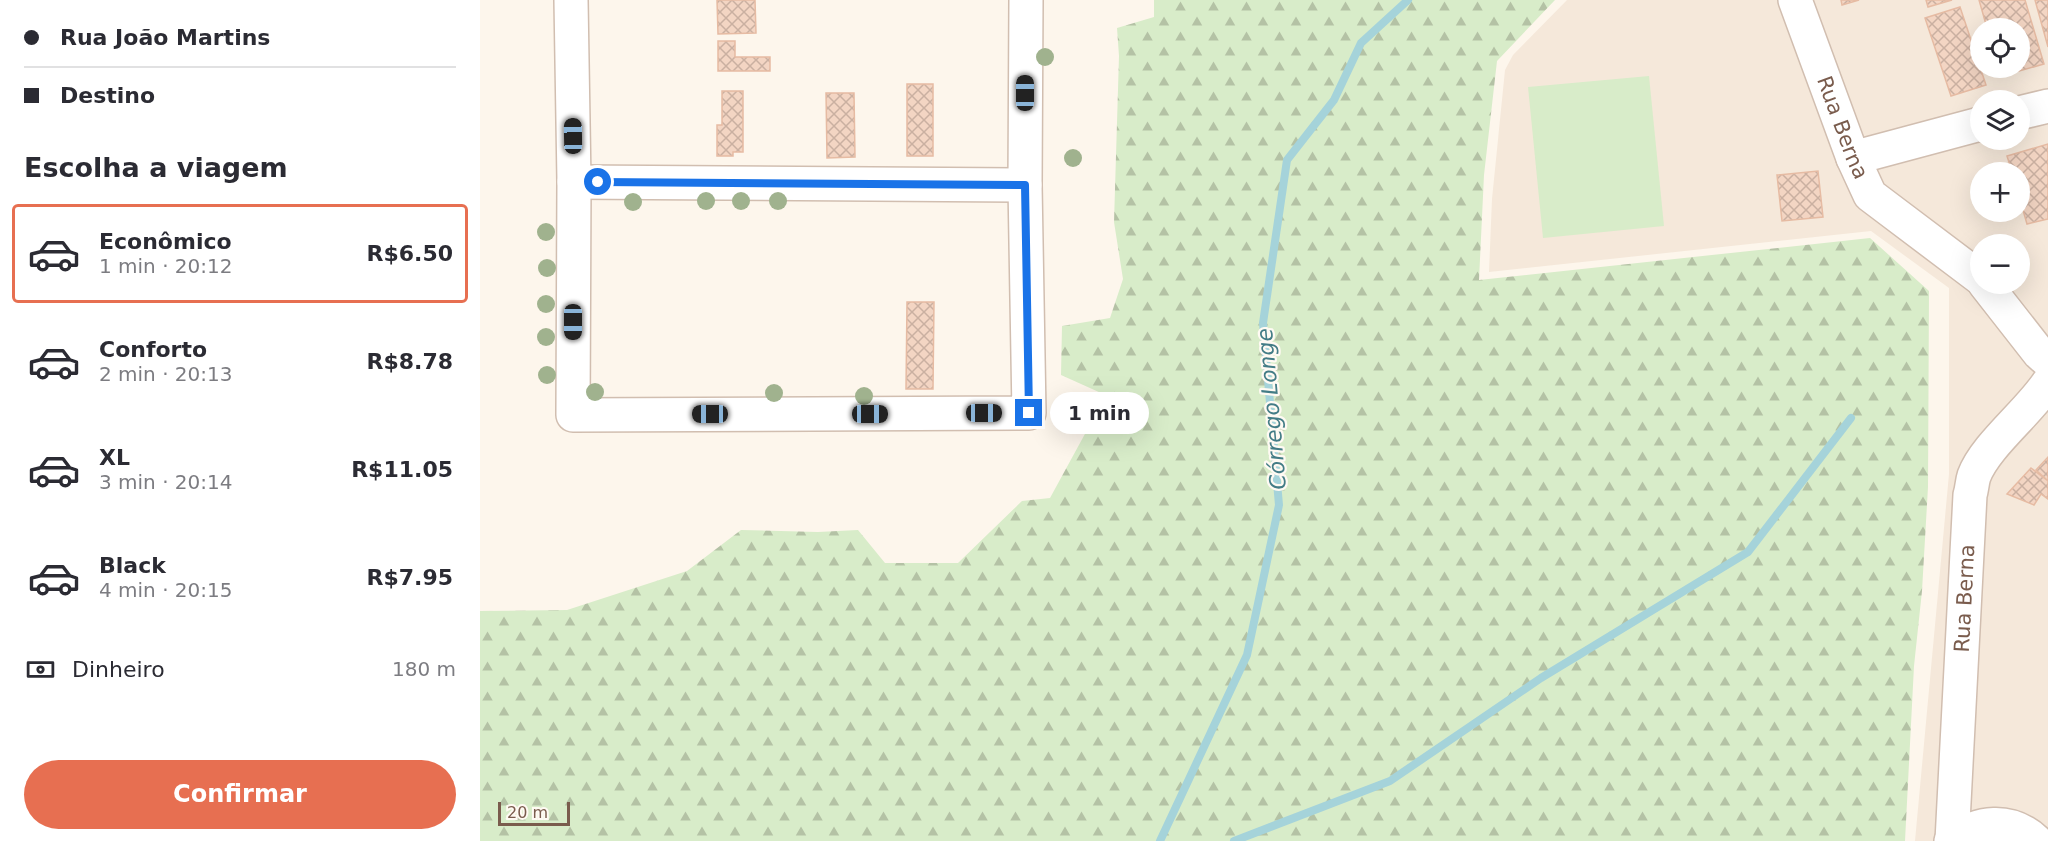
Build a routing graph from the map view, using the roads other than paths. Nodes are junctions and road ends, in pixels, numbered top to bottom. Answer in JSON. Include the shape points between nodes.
{"nodes":[{"id":1,"x":571,"y":0,"type":"edge"},
{"id":2,"x":1026,"y":0,"type":"edge"},
{"id":3,"x":1795,"y":0,"type":"edge"},
{"id":4,"x":2048,"y":106,"type":"edge"},
{"id":5,"x":2030,"y":110,"type":"edge"},
{"id":6,"x":1970,"y":127,"type":"edge"},
{"id":7,"x":1853,"y":158,"type":"junction"},
{"id":8,"x":574,"y":182,"type":"junction"},
{"id":9,"x":1025,"y":185,"type":"junction"},
{"id":10,"x":1970,"y":270,"type":"edge"},
{"id":11,"x":1993,"y":294,"type":"edge"},
{"id":12,"x":2048,"y":361,"type":"edge"},
{"id":13,"x":2048,"y":383,"type":"edge"},
{"id":14,"x":1952,"y":841,"type":"edge"},
{"id":15,"x":2036,"y":841,"type":"edge"}],
"edges":[{"from":1,"to":8,"type":"street"},
{"from":2,"to":9,"type":"street"},
{"from":3,"to":7,"type":"street","name":"Rua Berna"},
{"from":4,"to":5,"type":"street"},
{"from":6,"to":7,"type":"street"},
{"from":7,"to":10,"type":"street","name":"Rua Berna","via":[[1870,195]]},
{"from":8,"to":9,"type":"street"},
{"from":8,"to":9,"type":"street","via":[[573,415],[1029,413]]},
{"from":11,"to":12,"type":"street"},
{"from":13,"to":14,"type":"street","name":"Rua Berna","via":[[1982,460],[1970,495]]},
{"from":14,"to":15,"type":"street","name":"Rua Berna","via":[[1980,825],[1997,824],[2013,827]]}]}
